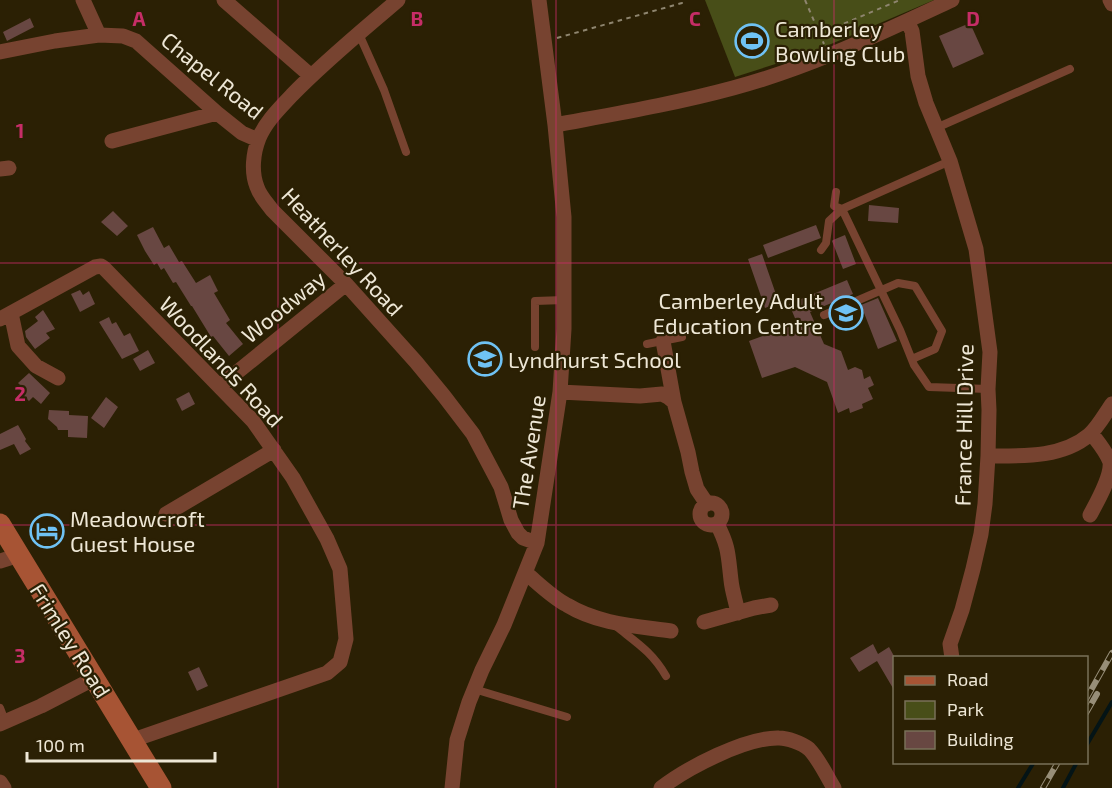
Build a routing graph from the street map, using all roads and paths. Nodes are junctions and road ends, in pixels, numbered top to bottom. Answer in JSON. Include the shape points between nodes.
{"nodes":[{"id":1,"x":83,"y":0,"type":"edge"},
{"id":2,"x":224,"y":0,"type":"edge"},
{"id":3,"x":398,"y":0,"type":"edge"},
{"id":4,"x":539,"y":0,"type":"edge"},
{"id":5,"x":682,"y":0,"type":"edge"},
{"id":6,"x":805,"y":0,"type":"edge"},
{"id":7,"x":900,"y":0,"type":"edge"},
{"id":8,"x":952,"y":0,"type":"edge"},
{"id":9,"x":907,"y":21,"type":"junction"},
{"id":10,"x":359,"y":34,"type":"junction"},
{"id":11,"x":819,"y":34,"type":"junction"},
{"id":12,"x":99,"y":35,"type":"junction"},
{"id":13,"x":544,"y":41,"type":"junction"},
{"id":14,"x":0,"y":52,"type":"edge"},
{"id":15,"x":828,"y":56,"type":"junction"},
{"id":16,"x":1070,"y":69,"type":"dead end"},
{"id":17,"x":311,"y":76,"type":"junction"},
{"id":18,"x":218,"y":113,"type":"junction"},
{"id":19,"x":555,"y":125,"type":"junction"},
{"id":20,"x":936,"y":128,"type":"junction"},
{"id":21,"x":258,"y":140,"type":"junction"},
{"id":22,"x":112,"y":141,"type":"dead end"},
{"id":23,"x":406,"y":152,"type":"dead end"},
{"id":24,"x":950,"y":161,"type":"junction"},
{"id":25,"x":836,"y":192,"type":"dead end"},
{"id":26,"x":842,"y":208,"type":"junction"},
{"id":27,"x":821,"y":250,"type":"dead end"},
{"id":28,"x":346,"y":284,"type":"junction"},
{"id":29,"x":880,"y":290,"type":"junction"},
{"id":30,"x":564,"y":300,"type":"junction"},
{"id":31,"x":824,"y":315,"type":"dead end"},
{"id":32,"x":5,"y":316,"type":"edge"},
{"id":33,"x":682,"y":337,"type":"dead end"},
{"id":34,"x":663,"y":341,"type":"junction"},
{"id":35,"x":648,"y":344,"type":"dead end"},
{"id":36,"x":535,"y":347,"type":"dead end"},
{"id":37,"x":912,"y":359,"type":"junction"},
{"id":38,"x":58,"y":378,"type":"dead end"},
{"id":39,"x":219,"y":386,"type":"junction"},
{"id":40,"x":988,"y":389,"type":"junction"},
{"id":41,"x":560,"y":392,"type":"junction"},
{"id":42,"x":674,"y":402,"type":"junction"},
{"id":43,"x":1112,"y":404,"type":"edge"},
{"id":44,"x":1091,"y":433,"type":"junction"},
{"id":45,"x":274,"y":450,"type":"junction"},
{"id":46,"x":988,"y":456,"type":"junction"},
{"id":47,"x":166,"y":514,"type":"dead end"},
{"id":48,"x":1090,"y":515,"type":"dead end"},
{"id":49,"x":0,"y":524,"type":"edge"},
{"id":50,"x":537,"y":543,"type":"junction"},
{"id":51,"x":9,"y":558,"type":"edge"},
{"id":52,"x":526,"y":573,"type":"junction"},
{"id":53,"x":771,"y":606,"type":"dead end"},
{"id":54,"x":738,"y":613,"type":"junction"},
{"id":55,"x":611,"y":622,"type":"junction"},
{"id":56,"x":704,"y":622,"type":"dead end"},
{"id":57,"x":671,"y":631,"type":"dead end"},
{"id":58,"x":952,"y":656,"type":"edge"},
{"id":59,"x":666,"y":676,"type":"dead end"},
{"id":60,"x":95,"y":678,"type":"junction"},
{"id":61,"x":474,"y":689,"type":"junction"},
{"id":62,"x":567,"y":717,"type":"dead end"},
{"id":63,"x":2,"y":718,"type":"edge"},
{"id":64,"x":132,"y":740,"type":"junction"},
{"id":65,"x":0,"y":782,"type":"edge"},
{"id":66,"x":4,"y":788,"type":"edge"},
{"id":67,"x":161,"y":788,"type":"edge"},
{"id":68,"x":452,"y":788,"type":"edge"},
{"id":69,"x":661,"y":788,"type":"edge"},
{"id":70,"x":834,"y":788,"type":"edge"}],
"edges":[{"from":1,"to":12,"type":"street"},
{"from":2,"to":17,"type":"street"},
{"from":3,"to":10,"type":"street","name":"Heatherley Road"},
{"from":4,"to":13,"type":"street","name":"The Avenue"},
{"from":5,"to":13,"type":"path"},
{"from":6,"to":11,"type":"path"},
{"from":7,"to":11,"type":"path"},
{"from":8,"to":9,"type":"street"},
{"from":9,"to":15,"type":"street"},
{"from":9,"to":20,"type":"street","name":"France Hill Drive","via":[[918,76]]},
{"from":10,"to":17,"type":"street","name":"Heatherley Road"},
{"from":10,"to":23,"type":"lane"},
{"from":11,"to":15,"type":"path"},
{"from":12,"to":14,"type":"street","name":"Chapel Road"},
{"from":12,"to":18,"type":"street","name":"Chapel Road","via":[[136,41]]},
{"from":13,"to":19,"type":"street","name":"The Avenue"},
{"from":15,"to":19,"type":"street","via":[[734,88]]},
{"from":16,"to":20,"type":"lane"},
{"from":17,"to":21,"type":"street","name":"Heatherley Road","via":[[272,116]]},
{"from":18,"to":21,"type":"street","name":"Chapel Road","via":[[242,133]]},
{"from":18,"to":22,"type":"street"},
{"from":19,"to":30,"type":"street","name":"The Avenue","via":[[564,217]]},
{"from":20,"to":24,"type":"street","name":"France Hill Drive"},
{"from":21,"to":28,"type":"street","name":"Heatherley Road","via":[[253,170],[262,196]]},
{"from":24,"to":26,"type":"lane"},
{"from":24,"to":40,"type":"street","name":"France Hill Drive","via":[[976,249],[990,352]]},
{"from":25,"to":26,"type":"lane","via":[[834,206]]},
{"from":26,"to":27,"type":"lane","via":[[829,221]]},
{"from":26,"to":29,"type":"lane"},
{"from":28,"to":39,"type":"street","name":"Woodway"},
{"from":28,"to":50,"type":"street","name":"Heatherley Road","via":[[416,362],[473,434],[501,487],[511,520],[523,538]]},
{"from":29,"to":31,"type":"lane"},
{"from":29,"to":37,"type":"lane"},
{"from":29,"to":37,"type":"lane","via":[[898,282],[915,286],[942,331],[935,349]]},
{"from":30,"to":36,"type":"lane","via":[[536,301]]},
{"from":30,"to":41,"type":"street","name":"The Avenue"},
{"from":32,"to":38,"type":"street","via":[[18,346],[36,366]]},
{"from":32,"to":39,"type":"street","name":"Woodlands Road","via":[[100,266]]},
{"from":33,"to":34,"type":"lane"},
{"from":34,"to":35,"type":"lane"},
{"from":34,"to":42,"type":"street"},
{"from":37,"to":40,"type":"lane","via":[[929,387]]},
{"from":39,"to":45,"type":"street","name":"Woodlands Road"},
{"from":40,"to":46,"type":"street","name":"France Hill Drive"},
{"from":41,"to":42,"type":"street","via":[[662,394]]},
{"from":41,"to":50,"type":"street","name":"The Avenue"},
{"from":42,"to":54,"type":"street","via":[[697,489],[706,504],[701,517],[706,524],[717,524],[728,547]]},
{"from":43,"to":44,"type":"street"},
{"from":44,"to":46,"type":"street","via":[[1079,442],[1050,452]]},
{"from":44,"to":48,"type":"street","via":[[1112,467]]},
{"from":45,"to":47,"type":"street"},
{"from":45,"to":64,"type":"street","name":"Woodlands Road","via":[[327,539],[340,569],[346,639],[340,662],[327,673]]},
{"from":46,"to":58,"type":"street","name":"France Hill Drive","via":[[981,534],[950,645]]},
{"from":49,"to":51,"type":"main road","name":"Frimley Road"},
{"from":50,"to":52,"type":"street","name":"The Avenue"},
{"from":51,"to":60,"type":"main road","name":"Frimley Road"},
{"from":52,"to":55,"type":"street","via":[[566,605]]},
{"from":52,"to":61,"type":"street","name":"The Avenue"},
{"from":53,"to":54,"type":"street"},
{"from":54,"to":56,"type":"street"},
{"from":55,"to":57,"type":"street"},
{"from":55,"to":59,"type":"lane","via":[[646,650]]},
{"from":60,"to":63,"type":"street","via":[[41,706]]},
{"from":60,"to":64,"type":"main road","name":"Frimley Road"},
{"from":61,"to":62,"type":"lane"},
{"from":61,"to":68,"type":"street","name":"The Avenue","via":[[458,740]]},
{"from":64,"to":67,"type":"main road","name":"Frimley Road"},
{"from":65,"to":66,"type":"street"},
{"from":69,"to":70,"type":"street","via":[[729,751],[781,738],[808,748]]}]}
